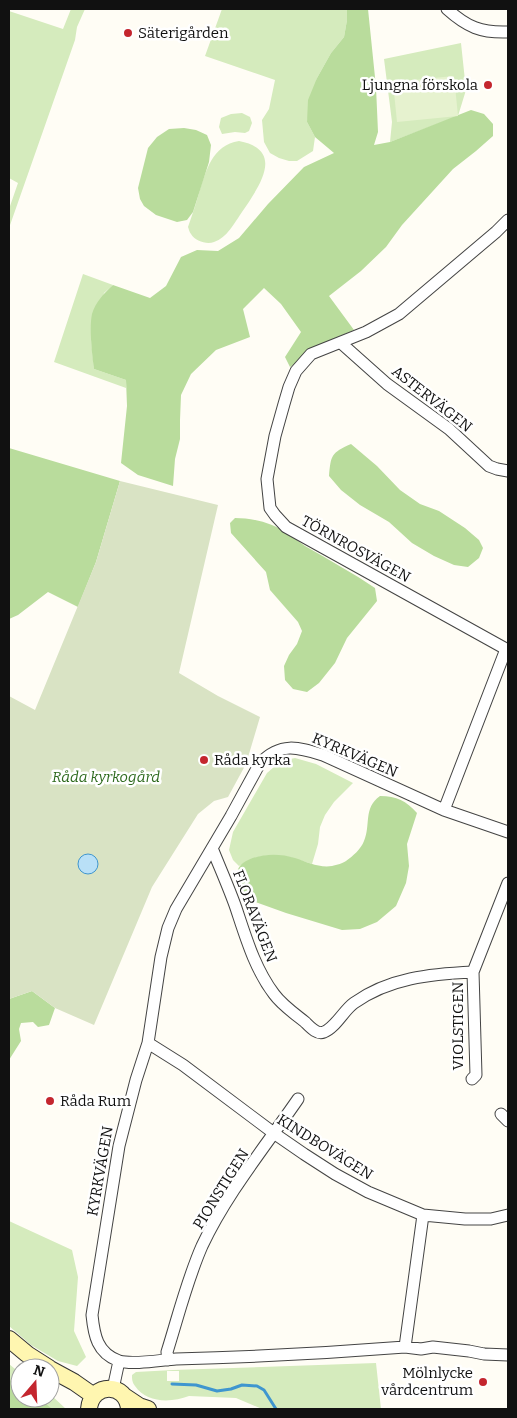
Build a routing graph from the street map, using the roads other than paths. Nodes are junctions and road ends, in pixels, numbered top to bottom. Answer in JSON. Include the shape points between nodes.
{"nodes":[{"id":1,"x":447,"y":9,"type":"edge"},
{"id":2,"x":508,"y":32,"type":"edge"},
{"id":3,"x":508,"y":220,"type":"edge"},
{"id":4,"x":341,"y":342,"type":"junction"},
{"id":5,"x":508,"y":472,"type":"edge"},
{"id":6,"x":444,"y":810,"type":"junction"},
{"id":7,"x":508,"y":832,"type":"edge"},
{"id":8,"x":212,"y":848,"type":"junction"},
{"id":9,"x":508,"y":883,"type":"edge"},
{"id":10,"x":473,"y":972,"type":"junction"},
{"id":11,"x":148,"y":1043,"type":"junction"},
{"id":12,"x":472,"y":1079,"type":"dead end"},
{"id":13,"x":298,"y":1100,"type":"dead end"},
{"id":14,"x":275,"y":1134,"type":"junction"},
{"id":15,"x":422,"y":1215,"type":"junction"},
{"id":16,"x":508,"y":1215,"type":"edge"},
{"id":17,"x":9,"y":1339,"type":"edge"},
{"id":18,"x":405,"y":1347,"type":"junction"},
{"id":19,"x":508,"y":1355,"type":"edge"},
{"id":20,"x":33,"y":1358,"type":"edge"},
{"id":21,"x":168,"y":1360,"type":"junction"},
{"id":22,"x":119,"y":1361,"type":"junction"},
{"id":23,"x":60,"y":1374,"type":"edge"},
{"id":24,"x":122,"y":1398,"type":"edge"},
{"id":25,"x":92,"y":1403,"type":"edge"},
{"id":26,"x":148,"y":1409,"type":"edge"}],
"edges":[{"from":1,"to":2,"type":"street","via":[[471,26],[493,33]]},
{"from":3,"to":4,"type":"street","name":"TÖRNROSVÄGEN","via":[[399,314]]},
{"from":4,"to":5,"type":"street","name":"ASTERVÄGEN","via":[[387,384],[448,429],[489,466]]},
{"from":4,"to":6,"type":"street","name":"TÖRNROSVÄGEN","via":[[311,354],[296,371],[289,387],[267,479],[270,508],[286,527],[506,649]]},
{"from":6,"to":7,"type":"street","name":"KYRKVÄGEN"},
{"from":6,"to":8,"type":"street","name":"KYRKVÄGEN","via":[[323,755],[288,748],[277,750],[260,763]]},
{"from":8,"to":10,"type":"street","name":"FLORAVÄGEN","via":[[249,950],[262,976],[276,996],[317,1032],[326,1032],[352,1004],[399,980]]},
{"from":8,"to":11,"type":"street","name":"KYRKVÄGEN","via":[[168,928]]},
{"from":9,"to":10,"type":"street"},
{"from":10,"to":12,"type":"street","name":"VIOLSTIGEN","via":[[476,1075]]},
{"from":11,"to":14,"type":"street","name":"KINDBOVÄGEN","via":[[183,1065]]},
{"from":11,"to":22,"type":"street","name":"KYRKVÄGEN","via":[[119,1146],[92,1315],[94,1336],[100,1347]]},
{"from":13,"to":14,"type":"street","name":"PIONSTIGEN"},
{"from":14,"to":15,"type":"street","name":"KINDBOVÄGEN","via":[[335,1174]]},
{"from":14,"to":21,"type":"street","name":"PIONSTIGEN","via":[[228,1200],[202,1247],[167,1352]]},
{"from":15,"to":16,"type":"street","name":"KINDBOVÄGEN","via":[[465,1219]]},
{"from":15,"to":18,"type":"street"},
{"from":17,"to":20,"type":"street"},
{"from":18,"to":19,"type":"street"},
{"from":18,"to":21,"type":"street"},
{"from":21,"to":22,"type":"street"},
{"from":22,"to":24,"type":"street"},
{"from":23,"to":25,"type":"street","via":[[74,1382]]},
{"from":24,"to":25,"type":"street","via":[[102,1390]]},
{"from":24,"to":26,"type":"street"}]}
